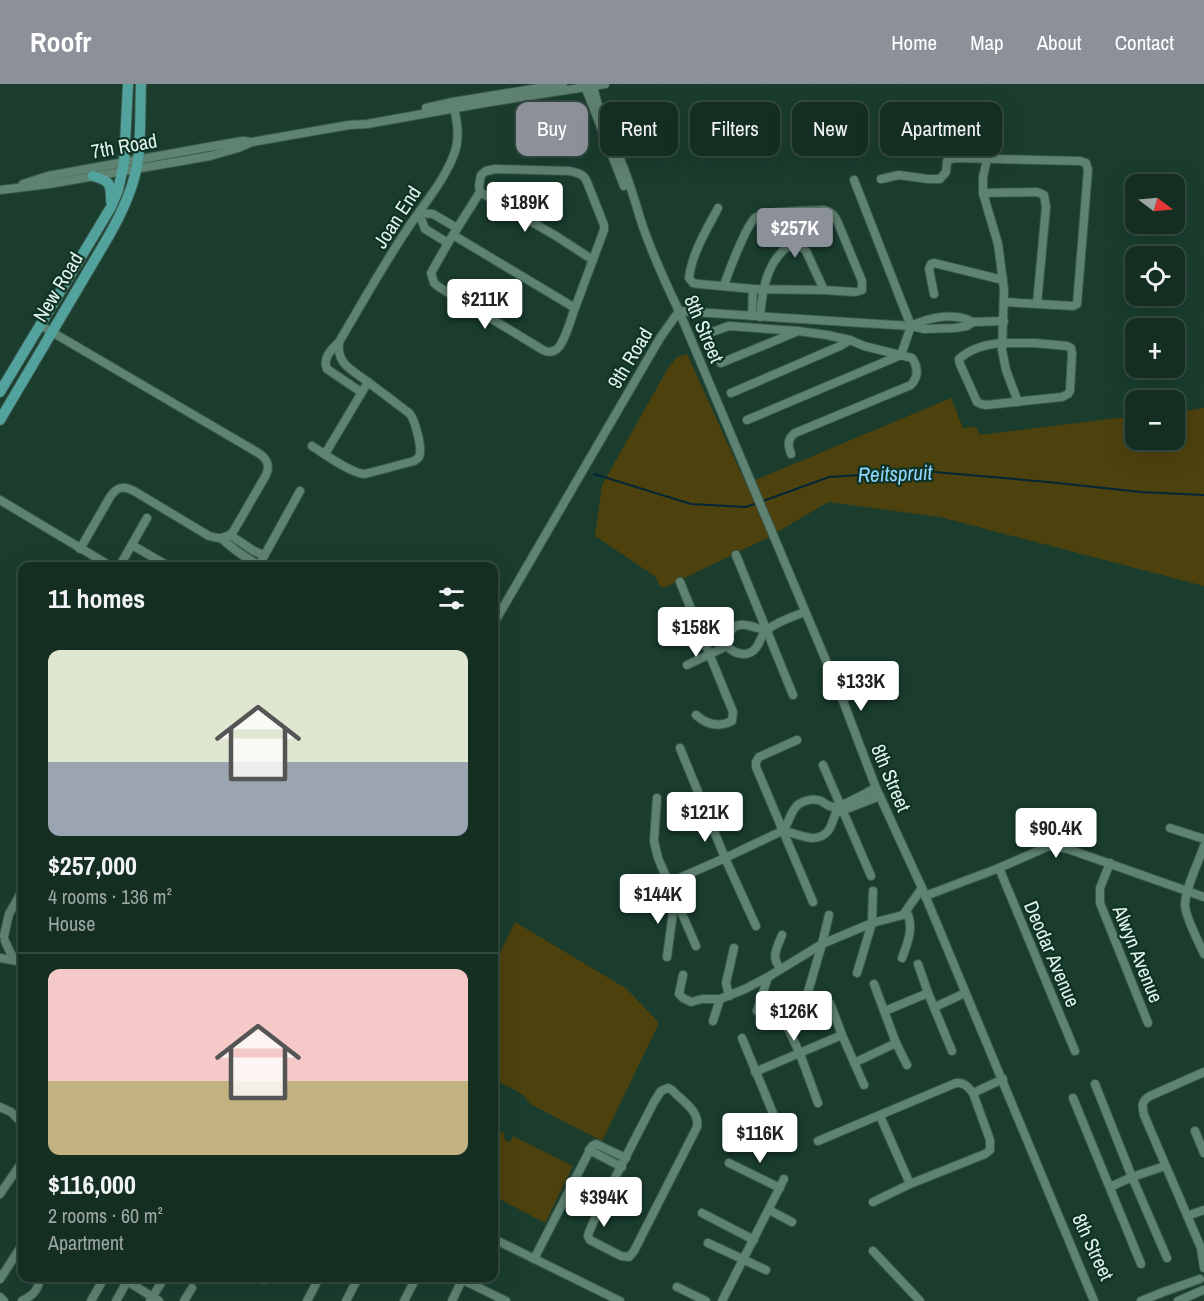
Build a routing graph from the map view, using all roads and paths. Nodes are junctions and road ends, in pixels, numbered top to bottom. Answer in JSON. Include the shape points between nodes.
{"nodes":[{"id":1,"x":128,"y":84,"type":"edge"},
{"id":2,"x":141,"y":84,"type":"edge"},
{"id":3,"x":563,"y":84,"type":"edge"},
{"id":4,"x":605,"y":84,"type":"edge"},
{"id":5,"x":589,"y":85,"type":"edge"},
{"id":6,"x":454,"y":105,"type":"junction"},
{"id":7,"x":987,"y":159,"type":"junction"},
{"id":8,"x":137,"y":164,"type":"junction"},
{"id":9,"x":123,"y":167,"type":"junction"},
{"id":10,"x":93,"y":176,"type":"junction"},
{"id":11,"x":881,"y":179,"type":"dead end"},
{"id":12,"x":854,"y":180,"type":"dead end"},
{"id":13,"x":1,"y":190,"type":"edge"},
{"id":14,"x":480,"y":192,"type":"junction"},
{"id":15,"x":983,"y":193,"type":"junction"},
{"id":16,"x":111,"y":207,"type":"junction"},
{"id":17,"x":718,"y":208,"type":"dead end"},
{"id":18,"x":419,"y":213,"type":"junction"},
{"id":19,"x":452,"y":236,"type":"junction"},
{"id":20,"x":593,"y":260,"type":"junction"},
{"id":21,"x":1003,"y":280,"type":"junction"},
{"id":22,"x":724,"y":286,"type":"junction"},
{"id":23,"x":764,"y":288,"type":"junction"},
{"id":24,"x":753,"y":289,"type":"junction"},
{"id":25,"x":824,"y":290,"type":"junction"},
{"id":26,"x":934,"y":294,"type":"dead end"},
{"id":27,"x":1004,"y":302,"type":"junction"},
{"id":28,"x":1037,"y":304,"type":"junction"},
{"id":29,"x":575,"y":308,"type":"junction"},
{"id":30,"x":679,"y":311,"type":"junction"},
{"id":31,"x":756,"y":316,"type":"junction"},
{"id":32,"x":1004,"y":321,"type":"junction"},
{"id":33,"x":40,"y":325,"type":"junction"},
{"id":34,"x":911,"y":326,"type":"junction"},
{"id":35,"x":798,"y":331,"type":"junction"},
{"id":36,"x":52,"y":332,"type":"junction"},
{"id":37,"x":712,"y":332,"type":"dead end"},
{"id":38,"x":850,"y":340,"type":"junction"},
{"id":39,"x":339,"y":342,"type":"junction"},
{"id":40,"x":1003,"y":343,"type":"junction"},
{"id":41,"x":901,"y":355,"type":"junction"},
{"id":42,"x":342,"y":362,"type":"junction"},
{"id":43,"x":721,"y":363,"type":"dead end"},
{"id":44,"x":334,"y":374,"type":"junction"},
{"id":45,"x":368,"y":382,"type":"junction"},
{"id":46,"x":0,"y":392,"type":"edge"},
{"id":47,"x":361,"y":392,"type":"junction"},
{"id":48,"x":731,"y":393,"type":"dead end"},
{"id":49,"x":0,"y":400,"type":"edge"},
{"id":50,"x":1018,"y":402,"type":"junction"},
{"id":51,"x":0,"y":420,"type":"edge"},
{"id":52,"x":747,"y":420,"type":"dead end"},
{"id":53,"x":312,"y":446,"type":"dead end"},
{"id":54,"x":325,"y":454,"type":"junction"},
{"id":55,"x":791,"y":454,"type":"dead end"},
{"id":56,"x":300,"y":491,"type":"dead end"},
{"id":57,"x":0,"y":500,"type":"edge"},
{"id":58,"x":147,"y":518,"type":"dead end"},
{"id":59,"x":231,"y":535,"type":"junction"},
{"id":60,"x":221,"y":538,"type":"junction"},
{"id":61,"x":132,"y":545,"type":"junction"},
{"id":62,"x":80,"y":549,"type":"junction"},
{"id":63,"x":264,"y":555,"type":"junction"},
{"id":64,"x":736,"y":555,"type":"dead end"},
{"id":65,"x":103,"y":562,"type":"edge"},
{"id":66,"x":122,"y":562,"type":"edge"},
{"id":67,"x":161,"y":562,"type":"edge"},
{"id":68,"x":253,"y":562,"type":"edge"},
{"id":69,"x":261,"y":562,"type":"edge"},
{"id":70,"x":680,"y":582,"type":"dead end"},
{"id":71,"x":805,"y":612,"type":"junction"},
{"id":72,"x":498,"y":616,"type":"edge"},
{"id":73,"x":766,"y":631,"type":"junction"},
{"id":74,"x":727,"y":646,"type":"junction"},
{"id":75,"x":709,"y":655,"type":"junction"},
{"id":76,"x":687,"y":665,"type":"dead end"},
{"id":77,"x":794,"y":695,"type":"dead end"},
{"id":78,"x":696,"y":715,"type":"dead end"},
{"id":79,"x":797,"y":740,"type":"dead end"},
{"id":80,"x":680,"y":748,"type":"dead end"},
{"id":81,"x":823,"y":765,"type":"dead end"},
{"id":82,"x":878,"y":792,"type":"junction"},
{"id":83,"x":657,"y":798,"type":"dead end"},
{"id":84,"x":841,"y":808,"type":"junction"},
{"id":85,"x":1170,"y":828,"type":"dead end"},
{"id":86,"x":782,"y":831,"type":"junction"},
{"id":87,"x":1204,"y":839,"type":"edge"},
{"id":88,"x":1204,"y":846,"type":"edge"},
{"id":89,"x":725,"y":858,"type":"junction"},
{"id":90,"x":1110,"y":863,"type":"junction"},
{"id":91,"x":999,"y":868,"type":"junction"},
{"id":92,"x":871,"y":876,"type":"dead end"},
{"id":93,"x":670,"y":882,"type":"junction"},
{"id":94,"x":873,"y":891,"type":"dead end"},
{"id":95,"x":1188,"y":891,"type":"junction"},
{"id":96,"x":924,"y":892,"type":"junction"},
{"id":97,"x":675,"y":896,"type":"junction"},
{"id":98,"x":1204,"y":897,"type":"edge"},
{"id":99,"x":18,"y":898,"type":"edge"},
{"id":100,"x":813,"y":902,"type":"dead end"},
{"id":101,"x":907,"y":912,"type":"junction"},
{"id":102,"x":9,"y":914,"type":"junction"},
{"id":103,"x":829,"y":915,"type":"dead end"},
{"id":104,"x":0,"y":919,"type":"edge"},
{"id":105,"x":872,"y":923,"type":"junction"},
{"id":106,"x":756,"y":926,"type":"dead end"},
{"id":107,"x":782,"y":935,"type":"dead end"},
{"id":108,"x":3,"y":937,"type":"edge"},
{"id":109,"x":822,"y":945,"type":"junction"},
{"id":110,"x":696,"y":946,"type":"dead end"},
{"id":111,"x":734,"y":948,"type":"dead end"},
{"id":112,"x":1204,"y":954,"type":"edge"},
{"id":113,"x":0,"y":956,"type":"edge"},
{"id":114,"x":667,"y":957,"type":"dead end"},
{"id":115,"x":902,"y":958,"type":"dead end"},
{"id":116,"x":18,"y":961,"type":"edge"},
{"id":117,"x":18,"y":962,"type":"edge"},
{"id":118,"x":918,"y":964,"type":"dead end"},
{"id":119,"x":781,"y":969,"type":"junction"},
{"id":120,"x":857,"y":973,"type":"dead end"},
{"id":121,"x":683,"y":975,"type":"dead end"},
{"id":122,"x":768,"y":977,"type":"junction"},
{"id":123,"x":874,"y":984,"type":"dead end"},
{"id":124,"x":928,"y":993,"type":"junction"},
{"id":125,"x":965,"y":993,"type":"junction"},
{"id":126,"x":729,"y":996,"type":"junction"},
{"id":127,"x":720,"y":999,"type":"junction"},
{"id":128,"x":804,"y":1002,"type":"dead end"},
{"id":129,"x":830,"y":1003,"type":"dead end"},
{"id":130,"x":935,"y":1007,"type":"junction"},
{"id":131,"x":758,"y":1011,"type":"dead end"},
{"id":132,"x":885,"y":1011,"type":"junction"},
{"id":133,"x":714,"y":1022,"type":"dead end"},
{"id":134,"x":785,"y":1022,"type":"dead end"},
{"id":135,"x":1148,"y":1023,"type":"dead end"},
{"id":136,"x":842,"y":1035,"type":"junction"},
{"id":137,"x":742,"y":1038,"type":"dead end"},
{"id":138,"x":896,"y":1043,"type":"junction"},
{"id":139,"x":952,"y":1051,"type":"dead end"},
{"id":140,"x":1075,"y":1051,"type":"dead end"},
{"id":141,"x":800,"y":1054,"type":"junction"},
{"id":142,"x":854,"y":1063,"type":"junction"},
{"id":143,"x":907,"y":1065,"type":"dead end"},
{"id":144,"x":756,"y":1072,"type":"junction"},
{"id":145,"x":1204,"y":1072,"type":"edge"},
{"id":146,"x":1003,"y":1079,"type":"junction"},
{"id":147,"x":1095,"y":1084,"type":"dead end"},
{"id":148,"x":864,"y":1085,"type":"dead end"},
{"id":149,"x":973,"y":1092,"type":"junction"},
{"id":150,"x":1073,"y":1098,"type":"dead end"},
{"id":151,"x":818,"y":1103,"type":"dead end"},
{"id":152,"x":0,"y":1107,"type":"edge"},
{"id":153,"x":880,"y":1116,"type":"junction"},
{"id":154,"x":775,"y":1118,"type":"dead end"},
{"id":155,"x":18,"y":1119,"type":"edge"},
{"id":156,"x":1195,"y":1131,"type":"dead end"},
{"id":157,"x":818,"y":1141,"type":"dead end"},
{"id":158,"x":1204,"y":1153,"type":"edge"},
{"id":159,"x":624,"y":1163,"type":"junction"},
{"id":160,"x":729,"y":1163,"type":"dead end"},
{"id":161,"x":1165,"y":1166,"type":"junction"},
{"id":162,"x":18,"y":1168,"type":"edge"},
{"id":163,"x":1132,"y":1177,"type":"junction"},
{"id":164,"x":784,"y":1179,"type":"dead end"},
{"id":165,"x":910,"y":1184,"type":"junction"},
{"id":166,"x":1110,"y":1187,"type":"junction"},
{"id":167,"x":780,"y":1188,"type":"junction"},
{"id":168,"x":0,"y":1194,"type":"edge"},
{"id":169,"x":873,"y":1202,"type":"dead end"},
{"id":170,"x":1056,"y":1207,"type":"junction"},
{"id":171,"x":769,"y":1210,"type":"junction"},
{"id":172,"x":1204,"y":1210,"type":"edge"},
{"id":173,"x":702,"y":1213,"type":"dead end"},
{"id":174,"x":1187,"y":1216,"type":"junction"},
{"id":175,"x":792,"y":1222,"type":"dead end"},
{"id":176,"x":754,"y":1240,"type":"junction"},
{"id":177,"x":498,"y":1241,"type":"edge"},
{"id":178,"x":708,"y":1243,"type":"dead end"},
{"id":179,"x":1202,"y":1250,"type":"edge"},
{"id":180,"x":18,"y":1251,"type":"edge"},
{"id":181,"x":873,"y":1251,"type":"dead end"},
{"id":182,"x":1167,"y":1258,"type":"dead end"},
{"id":183,"x":534,"y":1259,"type":"junction"},
{"id":184,"x":744,"y":1260,"type":"junction"},
{"id":185,"x":1141,"y":1264,"type":"dead end"},
{"id":186,"x":766,"y":1270,"type":"dead end"},
{"id":187,"x":1203,"y":1273,"type":"edge"},
{"id":188,"x":0,"y":1279,"type":"edge"},
{"id":189,"x":39,"y":1282,"type":"edge"},
{"id":190,"x":102,"y":1282,"type":"edge"},
{"id":191,"x":127,"y":1282,"type":"edge"},
{"id":192,"x":131,"y":1282,"type":"edge"},
{"id":193,"x":162,"y":1282,"type":"edge"},
{"id":194,"x":317,"y":1282,"type":"edge"},
{"id":195,"x":356,"y":1282,"type":"edge"},
{"id":196,"x":414,"y":1282,"type":"edge"},
{"id":197,"x":461,"y":1282,"type":"edge"},
{"id":198,"x":468,"y":1282,"type":"edge"},
{"id":199,"x":1181,"y":1285,"type":"junction"},
{"id":200,"x":677,"y":1287,"type":"dead end"},
{"id":201,"x":192,"y":1288,"type":"dead end"},
{"id":202,"x":1204,"y":1291,"type":"edge"},
{"id":203,"x":0,"y":1297,"type":"edge"},
{"id":204,"x":1182,"y":1299,"type":"edge"},
{"id":205,"x":154,"y":1300,"type":"edge"},
{"id":206,"x":1147,"y":1300,"type":"edge"},
{"id":207,"x":4,"y":1301,"type":"edge"},
{"id":208,"x":22,"y":1301,"type":"edge"},
{"id":209,"x":91,"y":1301,"type":"edge"},
{"id":210,"x":116,"y":1301,"type":"edge"},
{"id":211,"x":184,"y":1301,"type":"edge"},
{"id":212,"x":307,"y":1301,"type":"edge"},
{"id":213,"x":346,"y":1301,"type":"edge"},
{"id":214,"x":404,"y":1301,"type":"edge"},
{"id":215,"x":452,"y":1301,"type":"edge"},
{"id":216,"x":506,"y":1301,"type":"edge"},
{"id":217,"x":620,"y":1301,"type":"edge"},
{"id":218,"x":706,"y":1301,"type":"edge"},
{"id":219,"x":723,"y":1301,"type":"edge"},
{"id":220,"x":920,"y":1301,"type":"edge"},
{"id":221,"x":1094,"y":1301,"type":"edge"},
{"id":222,"x":1099,"y":1301,"type":"edge"}],
"edges":[{"from":1,"to":9,"type":"main road","name":"New Road"},
{"from":2,"to":8,"type":"main road","name":"New Road"},
{"from":3,"to":6,"type":"street","name":"7th Road"},
{"from":4,"to":5,"type":"street","name":"7th Road"},
{"from":5,"to":6,"type":"street","name":"7th Road"},
{"from":5,"to":30,"type":"street","name":"8th Street"},
{"from":6,"to":8,"type":"street","name":"7th Road","via":[[367,124],[243,141]]},
{"from":6,"to":18,"type":"street","name":"Joan End","via":[[458,135],[455,151]]},
{"from":7,"to":11,"type":"street","via":[[950,159],[940,179],[898,175]]},
{"from":7,"to":15,"type":"street"},
{"from":7,"to":28,"type":"street","via":[[1080,161],[1087,165],[1077,304]]},
{"from":8,"to":9,"type":"street","name":"7th Road"},
{"from":8,"to":36,"type":"main road","name":"New Road","via":[[116,224]]},
{"from":9,"to":10,"type":"street","name":"7th Road"},
{"from":9,"to":13,"type":"street","name":"7th Road","via":[[48,176]]},
{"from":9,"to":16,"type":"main road","name":"New Road"},
{"from":10,"to":13,"type":"street","name":"7th Road"},
{"from":10,"to":16,"type":"main road","via":[[111,186]]},
{"from":12,"to":34,"type":"street"},
{"from":14,"to":19,"type":"street"},
{"from":14,"to":20,"type":"street"},
{"from":14,"to":20,"type":"street","via":[[481,176],[491,169],[581,174],[604,225]]},
{"from":15,"to":21,"type":"street","via":[[998,244]]},
{"from":15,"to":28,"type":"street","via":[[1044,195]]},
{"from":16,"to":33,"type":"main road","name":"New Road"},
{"from":17,"to":22,"type":"street","via":[[700,243],[689,278],[694,284]]},
{"from":18,"to":19,"type":"street","via":[[433,214]]},
{"from":18,"to":19,"type":"street","via":[[424,229]]},
{"from":18,"to":39,"type":"street","name":"Joan End"},
{"from":19,"to":29,"type":"street"},
{"from":19,"to":29,"type":"street","via":[[431,273],[434,283],[543,350],[557,349]]},
{"from":20,"to":29,"type":"street"},
{"from":21,"to":26,"type":"street","via":[[934,263],[929,269]]},
{"from":21,"to":27,"type":"street"},
{"from":22,"to":24,"type":"street"},
{"from":22,"to":25,"type":"street","via":[[756,218],[824,210],[834,215],[863,286],[855,292]]},
{"from":23,"to":24,"type":"street"},
{"from":23,"to":25,"type":"street"},
{"from":23,"to":25,"type":"street","via":[[778,256],[787,247],[800,246]]},
{"from":23,"to":31,"type":"street"},
{"from":24,"to":31,"type":"street"},
{"from":27,"to":28,"type":"street"},
{"from":27,"to":32,"type":"street"},
{"from":30,"to":31,"type":"street"},
{"from":30,"to":71,"type":"street","name":"8th Street"},
{"from":30,"to":72,"type":"street","name":"9th Road"},
{"from":31,"to":34,"type":"street"},
{"from":32,"to":34,"type":"street","via":[[973,322],[954,316]]},
{"from":32,"to":40,"type":"street"},
{"from":33,"to":36,"type":"street"},
{"from":33,"to":46,"type":"main road","name":"New Road"},
{"from":34,"to":41,"type":"street"},
{"from":35,"to":37,"type":"street","via":[[729,326]]},
{"from":35,"to":38,"type":"street"},
{"from":35,"to":43,"type":"street"},
{"from":36,"to":49,"type":"main road","via":[[40,338]]},
{"from":36,"to":51,"type":"main road","name":"New Road"},
{"from":36,"to":59,"type":"street","via":[[265,457],[266,475]]},
{"from":38,"to":41,"type":"street"},
{"from":38,"to":48,"type":"street"},
{"from":39,"to":42,"type":"street"},
{"from":39,"to":44,"type":"street","name":"Joan End","via":[[325,362]]},
{"from":40,"to":50,"type":"street","via":[[1006,370]]},
{"from":40,"to":50,"type":"street","via":[[985,345],[966,354],[959,359],[960,364],[977,402]]},
{"from":40,"to":50,"type":"street","via":[[1062,345],[1072,349],[1068,394]]},
{"from":41,"to":52,"type":"street"},
{"from":41,"to":55,"type":"street","via":[[912,358],[917,369],[911,385],[795,433],[788,445]]},
{"from":42,"to":44,"type":"street"},
{"from":42,"to":45,"type":"street"},
{"from":44,"to":47,"type":"street"},
{"from":45,"to":47,"type":"street"},
{"from":45,"to":54,"type":"street","via":[[414,419],[418,458],[361,474]]},
{"from":47,"to":54,"type":"street"},
{"from":53,"to":54,"type":"street"},
{"from":56,"to":63,"type":"street"},
{"from":57,"to":62,"type":"street"},
{"from":58,"to":61,"type":"street"},
{"from":59,"to":60,"type":"street"},
{"from":59,"to":63,"type":"street"},
{"from":60,"to":62,"type":"street","via":[[209,536],[123,487],[114,490]]},
{"from":60,"to":68,"type":"street"},
{"from":61,"to":66,"type":"street"},
{"from":61,"to":67,"type":"street"},
{"from":62,"to":65,"type":"street"},
{"from":63,"to":69,"type":"street"},
{"from":64,"to":73,"type":"street"},
{"from":70,"to":75,"type":"street"},
{"from":71,"to":73,"type":"street"},
{"from":71,"to":82,"type":"street","name":"8th Street"},
{"from":73,"to":74,"type":"street","via":[[751,652],[740,654]]},
{"from":73,"to":74,"type":"street","via":[[738,625],[730,632]]},
{"from":73,"to":77,"type":"street"},
{"from":74,"to":75,"type":"street"},
{"from":75,"to":76,"type":"street"},
{"from":75,"to":78,"type":"street","via":[[733,720],[712,725]]},
{"from":79,"to":86,"type":"street","via":[[766,753],[756,762]]},
{"from":80,"to":89,"type":"street"},
{"from":81,"to":84,"type":"street"},
{"from":82,"to":84,"type":"street"},
{"from":82,"to":96,"type":"street","name":"8th Street"},
{"from":83,"to":93,"type":"street","via":[[654,845]]},
{"from":84,"to":86,"type":"street","via":[[827,832],[816,838]]},
{"from":84,"to":86,"type":"street","via":[[820,800],[802,802]]},
{"from":84,"to":92,"type":"street"},
{"from":85,"to":87,"type":"street"},
{"from":86,"to":89,"type":"street"},
{"from":86,"to":100,"type":"street"},
{"from":88,"to":95,"type":"street"},
{"from":89,"to":93,"type":"street"},
{"from":89,"to":106,"type":"street"},
{"from":90,"to":91,"type":"street","via":[[1053,846]]},
{"from":90,"to":95,"type":"street"},
{"from":90,"to":135,"type":"street","name":"Alwyn Avenue","via":[[1100,888],[1100,903]]},
{"from":91,"to":96,"type":"street"},
{"from":91,"to":140,"type":"street","name":"Deodar Avenue"},
{"from":93,"to":97,"type":"street"},
{"from":94,"to":105,"type":"street"},
{"from":95,"to":98,"type":"street"},
{"from":95,"to":112,"type":"street","via":[[1186,909]]},
{"from":96,"to":101,"type":"street"},
{"from":96,"to":125,"type":"street","name":"8th Street"},
{"from":97,"to":110,"type":"street"},
{"from":97,"to":114,"type":"street"},
{"from":99,"to":102,"type":"street"},
{"from":101,"to":105,"type":"street"},
{"from":101,"to":115,"type":"street","via":[[910,933]]},
{"from":102,"to":104,"type":"street"},
{"from":102,"to":108,"type":"street"},
{"from":103,"to":109,"type":"street"},
{"from":105,"to":109,"type":"street"},
{"from":105,"to":120,"type":"street"},
{"from":107,"to":119,"type":"street","via":[[774,957]]},
{"from":108,"to":113,"type":"street"},
{"from":108,"to":116,"type":"street"},
{"from":109,"to":119,"type":"street"},
{"from":109,"to":128,"type":"street"},
{"from":111,"to":126,"type":"street","via":[[726,983]]},
{"from":113,"to":117,"type":"street"},
{"from":118,"to":124,"type":"street"},
{"from":119,"to":122,"type":"street"},
{"from":121,"to":127,"type":"street","via":[[679,994],[683,998],[693,1002]]},
{"from":122,"to":126,"type":"street"},
{"from":122,"to":131,"type":"street"},
{"from":123,"to":132,"type":"street"},
{"from":124,"to":130,"type":"street"},
{"from":124,"to":132,"type":"street"},
{"from":125,"to":130,"type":"street"},
{"from":125,"to":146,"type":"street","name":"8th Street"},
{"from":126,"to":127,"type":"street"},
{"from":127,"to":133,"type":"street"},
{"from":129,"to":136,"type":"street"},
{"from":130,"to":139,"type":"street"},
{"from":132,"to":138,"type":"street"},
{"from":134,"to":141,"type":"street"},
{"from":136,"to":141,"type":"street"},
{"from":136,"to":142,"type":"street"},
{"from":137,"to":144,"type":"street"},
{"from":138,"to":142,"type":"street"},
{"from":138,"to":143,"type":"street"},
{"from":141,"to":144,"type":"street"},
{"from":141,"to":151,"type":"street"},
{"from":142,"to":148,"type":"street"},
{"from":144,"to":154,"type":"street"},
{"from":145,"to":161,"type":"street","via":[[1157,1092],[1142,1104]]},
{"from":146,"to":149,"type":"street"},
{"from":146,"to":170,"type":"street","name":"8th Street"},
{"from":147,"to":163,"type":"street"},
{"from":149,"to":153,"type":"street","via":[[956,1083]]},
{"from":149,"to":165,"type":"street","via":[[990,1150]]},
{"from":150,"to":166,"type":"street"},
{"from":152,"to":155,"type":"street"},
{"from":153,"to":157,"type":"street"},
{"from":153,"to":165,"type":"street"},
{"from":156,"to":158,"type":"street"},
{"from":159,"to":159,"type":"street","via":[[661,1091],[672,1090],[696,1114],[697,1127],[629,1257],[588,1236]]},
{"from":159,"to":183,"type":"street","via":[[593,1147]]},
{"from":160,"to":167,"type":"street"},
{"from":161,"to":163,"type":"street"},
{"from":161,"to":174,"type":"street"},
{"from":162,"to":168,"type":"street"},
{"from":163,"to":166,"type":"street"},
{"from":163,"to":182,"type":"street"},
{"from":164,"to":167,"type":"street"},
{"from":165,"to":169,"type":"street"},
{"from":166,"to":185,"type":"street"},
{"from":167,"to":171,"type":"street"},
{"from":170,"to":221,"type":"street","name":"8th Street"},
{"from":170,"to":222,"type":"street","name":"8th Street"},
{"from":171,"to":175,"type":"street"},
{"from":171,"to":176,"type":"street"},
{"from":172,"to":174,"type":"street"},
{"from":173,"to":176,"type":"street"},
{"from":174,"to":179,"type":"street"},
{"from":176,"to":184,"type":"street"},
{"from":177,"to":183,"type":"street"},
{"from":178,"to":184,"type":"street"},
{"from":179,"to":187,"type":"street"},
{"from":180,"to":188,"type":"street"},
{"from":181,"to":220,"type":"street"},
{"from":183,"to":217,"type":"street"},
{"from":184,"to":186,"type":"street"},
{"from":184,"to":219,"type":"street"},
{"from":187,"to":199,"type":"street"},
{"from":187,"to":202,"type":"street","via":[[1200,1283]]},
{"from":189,"to":208,"type":"street","via":[[33,1295]]},
{"from":190,"to":209,"type":"street"},
{"from":191,"to":210,"type":"street"},
{"from":192,"to":205,"type":"street"},
{"from":193,"to":205,"type":"street"},
{"from":194,"to":212,"type":"street"},
{"from":195,"to":213,"type":"street"},
{"from":196,"to":214,"type":"street"},
{"from":197,"to":215,"type":"street"},
{"from":198,"to":216,"type":"street"},
{"from":199,"to":204,"type":"street"},
{"from":199,"to":206,"type":"street"},
{"from":200,"to":218,"type":"street"},
{"from":201,"to":211,"type":"street"},
{"from":202,"to":204,"type":"street"},
{"from":203,"to":207,"type":"street"}]}
